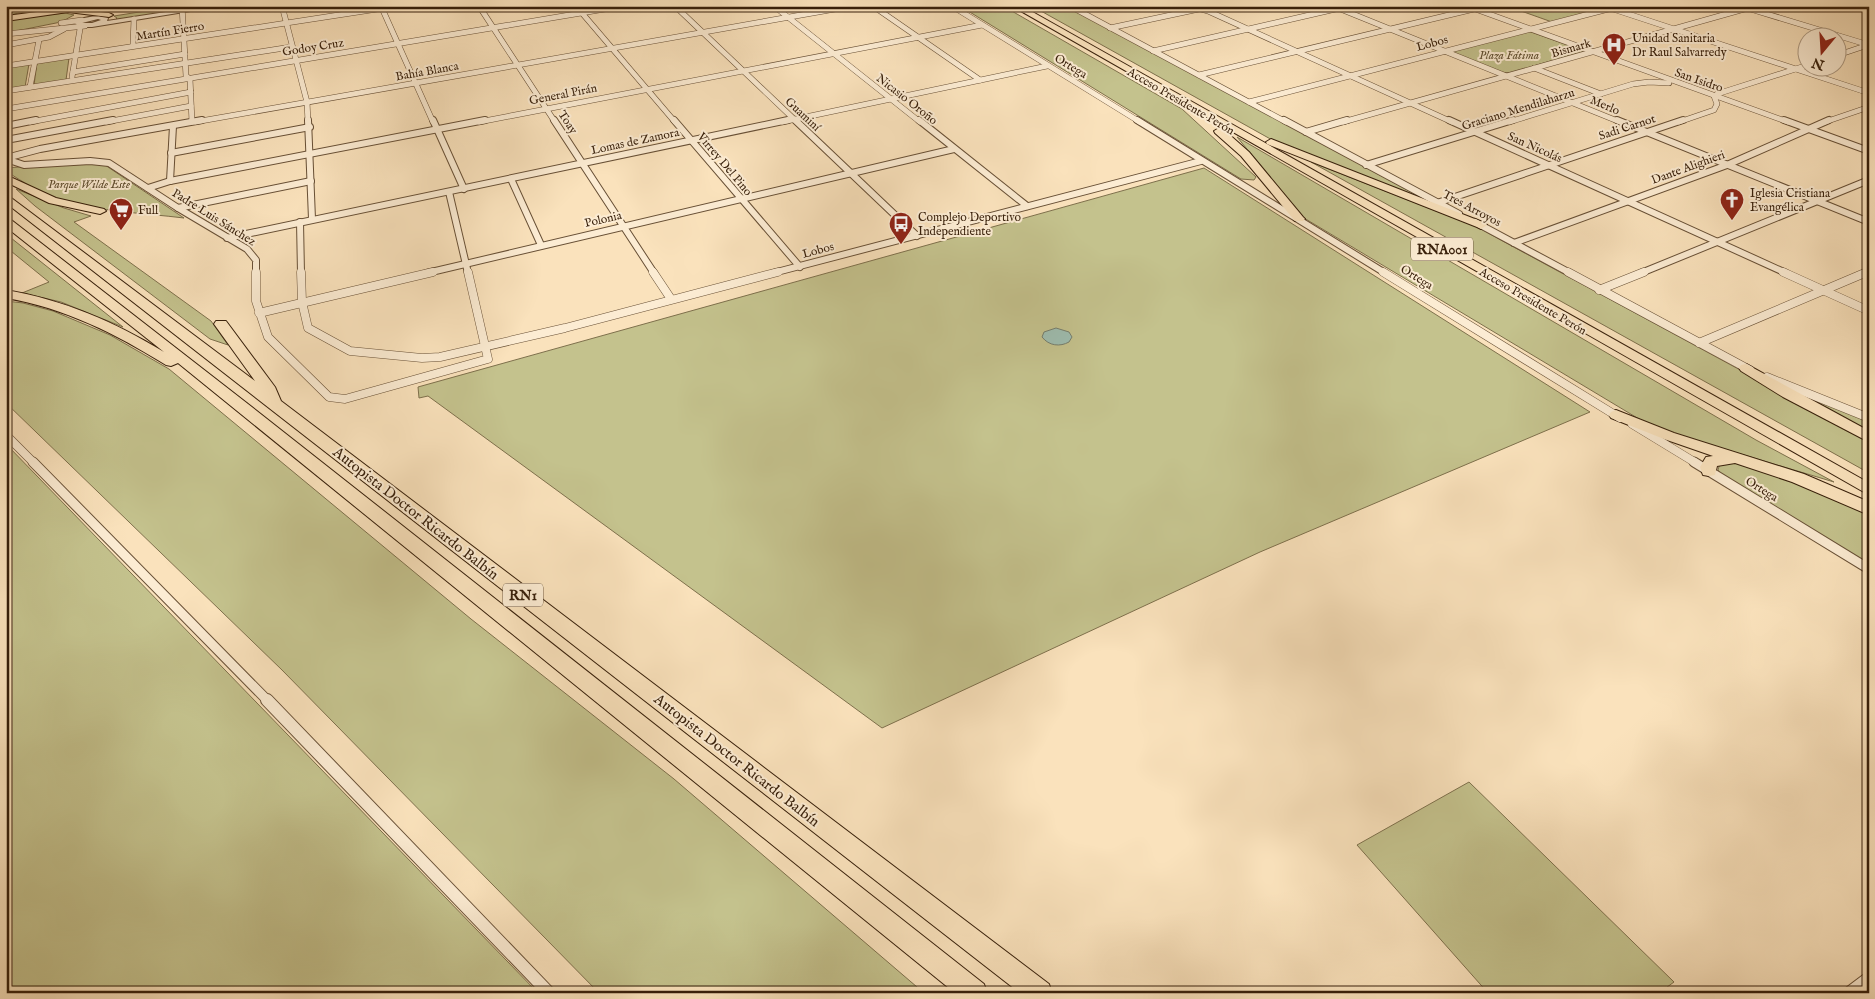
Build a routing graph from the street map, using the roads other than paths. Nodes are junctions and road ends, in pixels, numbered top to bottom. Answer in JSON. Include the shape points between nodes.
{"nodes":[{"id":1,"x":218,"y":6,"type":"edge"},
{"id":2,"x":282,"y":6,"type":"edge"},
{"id":3,"x":397,"y":6,"type":"edge"},
{"id":4,"x":479,"y":6,"type":"edge"},
{"id":5,"x":576,"y":6,"type":"edge"},
{"id":6,"x":623,"y":6,"type":"edge"},
{"id":7,"x":675,"y":6,"type":"edge"},
{"id":8,"x":774,"y":6,"type":"edge"},
{"id":9,"x":852,"y":6,"type":"edge"},
{"id":10,"x":872,"y":6,"type":"edge"},
{"id":11,"x":952,"y":6,"type":"edge"},
{"id":12,"x":1016,"y":6,"type":"edge"},
{"id":13,"x":1025,"y":6,"type":"edge"},
{"id":14,"x":1070,"y":6,"type":"edge"},
{"id":15,"x":1191,"y":6,"type":"edge"},
{"id":16,"x":1212,"y":6,"type":"edge"},
{"id":17,"x":1348,"y":6,"type":"edge"},
{"id":18,"x":1467,"y":6,"type":"edge"},
{"id":19,"x":1484,"y":6,"type":"edge"},
{"id":20,"x":1603,"y":6,"type":"edge"},
{"id":21,"x":1620,"y":6,"type":"edge"},
{"id":22,"x":1740,"y":6,"type":"edge"},
{"id":23,"x":1755,"y":6,"type":"edge"},
{"id":24,"x":1855,"y":6,"type":"edge"},
{"id":25,"x":382,"y":7,"type":"edge"},
{"id":26,"x":1336,"y":7,"type":"edge"},
{"id":27,"x":158,"y":8,"type":"dead end"},
{"id":28,"x":1747,"y":8,"type":"junction"},
{"id":29,"x":182,"y":9,"type":"edge"},
{"id":30,"x":1200,"y":9,"type":"junction"},
{"id":31,"x":1474,"y":9,"type":"junction"},
{"id":32,"x":1611,"y":9,"type":"junction"},
{"id":33,"x":1869,"y":9,"type":"edge"},
{"id":34,"x":582,"y":13,"type":"junction"},
{"id":35,"x":109,"y":15,"type":"junction"},
{"id":36,"x":11,"y":18,"type":"edge"},
{"id":37,"x":788,"y":18,"type":"junction"},
{"id":38,"x":134,"y":19,"type":"junction"},
{"id":39,"x":98,"y":20,"type":"junction"},
{"id":40,"x":287,"y":23,"type":"junction"},
{"id":41,"x":82,"y":24,"type":"junction"},
{"id":42,"x":982,"y":25,"type":"junction"},
{"id":43,"x":64,"y":28,"type":"junction"},
{"id":44,"x":493,"y":28,"type":"junction"},
{"id":45,"x":1110,"y":28,"type":"junction"},
{"id":46,"x":1247,"y":29,"type":"junction"},
{"id":47,"x":1390,"y":29,"type":"junction"},
{"id":48,"x":1531,"y":29,"type":"junction"},
{"id":49,"x":1673,"y":29,"type":"junction"},
{"id":50,"x":702,"y":32,"type":"junction"},
{"id":51,"x":8,"y":34,"type":"edge"},
{"id":52,"x":918,"y":37,"type":"junction"},
{"id":53,"x":185,"y":39,"type":"junction"},
{"id":54,"x":39,"y":40,"type":"junction"},
{"id":55,"x":6,"y":44,"type":"edge"},
{"id":56,"x":133,"y":44,"type":"dead end"},
{"id":57,"x":397,"y":44,"type":"junction"},
{"id":58,"x":1869,"y":45,"type":"edge"},
{"id":59,"x":291,"y":47,"type":"junction"},
{"id":60,"x":612,"y":48,"type":"junction"},
{"id":61,"x":1153,"y":51,"type":"junction"},
{"id":62,"x":1296,"y":51,"type":"junction"},
{"id":63,"x":1446,"y":51,"type":"junction"},
{"id":64,"x":1593,"y":52,"type":"junction"},
{"id":65,"x":1848,"y":52,"type":"edge"},
{"id":66,"x":834,"y":53,"type":"junction"},
{"id":67,"x":185,"y":54,"type":"junction"},
{"id":68,"x":75,"y":56,"type":"junction"},
{"id":69,"x":295,"y":60,"type":"junction"},
{"id":70,"x":35,"y":62,"type":"junction"},
{"id":71,"x":186,"y":64,"type":"junction"},
{"id":72,"x":6,"y":66,"type":"edge"},
{"id":73,"x":517,"y":66,"type":"junction"},
{"id":74,"x":1048,"y":66,"type":"junction"},
{"id":75,"x":1534,"y":68,"type":"junction"},
{"id":76,"x":1798,"y":68,"type":"edge"},
{"id":77,"x":1795,"y":69,"type":"junction"},
{"id":78,"x":744,"y":71,"type":"junction"},
{"id":79,"x":73,"y":72,"type":"junction"},
{"id":80,"x":1199,"y":75,"type":"junction"},
{"id":81,"x":1351,"y":76,"type":"junction"},
{"id":82,"x":1507,"y":76,"type":"junction"},
{"id":83,"x":187,"y":78,"type":"junction"},
{"id":84,"x":72,"y":80,"type":"junction"},
{"id":85,"x":980,"y":80,"type":"junction"},
{"id":86,"x":1677,"y":83,"type":"junction"},
{"id":87,"x":415,"y":84,"type":"junction"},
{"id":88,"x":1154,"y":86,"type":"junction"},
{"id":89,"x":30,"y":87,"type":"junction"},
{"id":90,"x":648,"y":89,"type":"junction"},
{"id":91,"x":6,"y":91,"type":"edge"},
{"id":92,"x":191,"y":92,"type":"junction"},
{"id":93,"x":1869,"y":93,"type":"edge"},
{"id":94,"x":1601,"y":94,"type":"junction"},
{"id":95,"x":1714,"y":96,"type":"junction"},
{"id":96,"x":891,"y":99,"type":"junction"},
{"id":97,"x":307,"y":102,"type":"junction"},
{"id":98,"x":1249,"y":102,"type":"junction"},
{"id":99,"x":1410,"y":103,"type":"junction"},
{"id":100,"x":1573,"y":103,"type":"junction"},
{"id":101,"x":191,"y":106,"type":"junction"},
{"id":102,"x":1869,"y":107,"type":"edge"},
{"id":103,"x":6,"y":109,"type":"edge"},
{"id":104,"x":546,"y":109,"type":"junction"},
{"id":105,"x":1216,"y":114,"type":"junction"},
{"id":106,"x":794,"y":119,"type":"junction"},
{"id":107,"x":192,"y":122,"type":"junction"},
{"id":108,"x":6,"y":126,"type":"edge"},
{"id":109,"x":173,"y":126,"type":"junction"},
{"id":110,"x":310,"y":127,"type":"junction"},
{"id":111,"x":1807,"y":129,"type":"junction"},
{"id":112,"x":437,"y":130,"type":"junction"},
{"id":113,"x":1306,"y":132,"type":"junction"},
{"id":114,"x":1474,"y":133,"type":"junction"},
{"id":115,"x":1646,"y":133,"type":"junction"},
{"id":116,"x":6,"y":140,"type":"edge"},
{"id":117,"x":692,"y":141,"type":"junction"},
{"id":118,"x":954,"y":149,"type":"junction"},
{"id":119,"x":1869,"y":151,"type":"edge"},
{"id":120,"x":171,"y":153,"type":"junction"},
{"id":121,"x":311,"y":154,"type":"junction"},
{"id":122,"x":6,"y":159,"type":"edge"},
{"id":123,"x":1201,"y":161,"type":"junction"},
{"id":124,"x":582,"y":164,"type":"junction"},
{"id":125,"x":1366,"y":165,"type":"junction"},
{"id":126,"x":1547,"y":165,"type":"junction"},
{"id":127,"x":1727,"y":165,"type":"junction"},
{"id":128,"x":852,"y":172,"type":"junction"},
{"id":129,"x":6,"y":178,"type":"edge"},
{"id":130,"x":511,"y":179,"type":"junction"},
{"id":131,"x":1869,"y":180,"type":"edge"},
{"id":132,"x":170,"y":181,"type":"junction"},
{"id":133,"x":311,"y":181,"type":"junction"},
{"id":134,"x":148,"y":188,"type":"junction"},
{"id":135,"x":464,"y":189,"type":"junction"},
{"id":136,"x":449,"y":192,"type":"junction"},
{"id":137,"x":6,"y":197,"type":"edge"},
{"id":138,"x":741,"y":199,"type":"junction"},
{"id":139,"x":1628,"y":202,"type":"junction"},
{"id":140,"x":1818,"y":202,"type":"junction"},
{"id":141,"x":1437,"y":203,"type":"junction"},
{"id":142,"x":1027,"y":206,"type":"junction"},
{"id":143,"x":178,"y":208,"type":"junction"},
{"id":144,"x":100,"y":211,"type":"dead end"},
{"id":145,"x":1299,"y":219,"type":"junction"},
{"id":146,"x":312,"y":220,"type":"junction"},
{"id":147,"x":6,"y":221,"type":"edge"},
{"id":148,"x":300,"y":222,"type":"junction"},
{"id":149,"x":1869,"y":222,"type":"edge"},
{"id":150,"x":1481,"y":225,"type":"junction"},
{"id":151,"x":622,"y":226,"type":"junction"},
{"id":152,"x":917,"y":236,"type":"junction"},
{"id":153,"x":227,"y":238,"type":"junction"},
{"id":154,"x":1514,"y":243,"type":"junction"},
{"id":155,"x":1717,"y":243,"type":"junction"},
{"id":156,"x":541,"y":245,"type":"junction"},
{"id":157,"x":464,"y":264,"type":"junction"},
{"id":158,"x":800,"y":267,"type":"junction"},
{"id":159,"x":1869,"y":270,"type":"edge"},
{"id":160,"x":1599,"y":290,"type":"junction"},
{"id":161,"x":1823,"y":290,"type":"junction"},
{"id":162,"x":6,"y":294,"type":"edge"},
{"id":163,"x":671,"y":300,"type":"junction"},
{"id":164,"x":302,"y":302,"type":"junction"},
{"id":165,"x":1869,"y":311,"type":"edge"},
{"id":166,"x":259,"y":313,"type":"junction"},
{"id":167,"x":221,"y":324,"type":"dead end"},
{"id":168,"x":1699,"y":343,"type":"junction"},
{"id":169,"x":486,"y":346,"type":"junction"},
{"id":170,"x":1746,"y":368,"type":"junction"},
{"id":171,"x":276,"y":405,"type":"junction"},
{"id":172,"x":243,"y":407,"type":"junction"},
{"id":173,"x":1616,"y":415,"type":"junction"},
{"id":174,"x":1869,"y":418,"type":"edge"},
{"id":175,"x":6,"y":435,"type":"edge"},
{"id":176,"x":1869,"y":436,"type":"edge"},
{"id":177,"x":1742,"y":460,"type":"junction"},
{"id":178,"x":1709,"y":471,"type":"junction"},
{"id":179,"x":1869,"y":481,"type":"edge"},
{"id":180,"x":1869,"y":490,"type":"edge"},
{"id":181,"x":1869,"y":509,"type":"edge"},
{"id":182,"x":1869,"y":569,"type":"edge"},
{"id":183,"x":1869,"y":978,"type":"edge"},
{"id":184,"x":549,"y":993,"type":"edge"},
{"id":185,"x":975,"y":993,"type":"edge"},
{"id":186,"x":1040,"y":993,"type":"edge"},
{"id":187,"x":1849,"y":993,"type":"edge"}],
"edges":[{"from":1,"to":29,"type":"street"},
{"from":2,"to":40,"type":"street"},
{"from":3,"to":25,"type":"street","name":"Martín Fierro"},
{"from":4,"to":44,"type":"street","name":"Toay"},
{"from":5,"to":34,"type":"street","name":"Virrey Del Pino"},
{"from":6,"to":34,"type":"street","name":"Godoy Cruz"},
{"from":7,"to":50,"type":"street","name":"Guaminí"},
{"from":8,"to":37,"type":"street","name":"Nicasio Oroño"},
{"from":9,"to":37,"type":"street","name":"Bahía Blanca"},
{"from":10,"to":52,"type":"street"},
{"from":11,"to":42,"type":"street","name":"Ortega"},
{"from":12,"to":88,"type":"highway","name":"Acceso Presidente Perón","number":"RNA001"},
{"from":13,"to":105,"type":"highway","name":"Acceso Presidente Perón","number":"RNA001"},
{"from":14,"to":45,"type":"street","name":"Tres Arroyos"},
{"from":15,"to":30,"type":"street","name":"San Nicolás"},
{"from":16,"to":30,"type":"street"},
{"from":17,"to":26,"type":"street"},
{"from":18,"to":31,"type":"street","name":"San Isidro"},
{"from":19,"to":31,"type":"street"},
{"from":20,"to":32,"type":"street"},
{"from":21,"to":32,"type":"street","name":"Lobos"},
{"from":22,"to":28,"type":"street"},
{"from":23,"to":28,"type":"street","name":"Bismark"},
{"from":24,"to":33,"type":"street"},
{"from":25,"to":40,"type":"street","name":"Martín Fierro"},
{"from":25,"to":57,"type":"street"},
{"from":26,"to":46,"type":"street"},
{"from":26,"to":47,"type":"street","name":"Merlo"},
{"from":27,"to":35,"type":"street"},
{"from":28,"to":49,"type":"street","name":"Bismark"},
{"from":28,"to":58,"type":"street"},
{"from":29,"to":38,"type":"street"},
{"from":29,"to":53,"type":"street"},
{"from":30,"to":45,"type":"street"},
{"from":30,"to":46,"type":"street","name":"San Nicolás"},
{"from":31,"to":47,"type":"street"},
{"from":31,"to":48,"type":"street","name":"San Isidro"},
{"from":32,"to":48,"type":"street","name":"Lobos"},
{"from":32,"to":49,"type":"street"},
{"from":34,"to":44,"type":"street","name":"Godoy Cruz"},
{"from":34,"to":60,"type":"street","name":"Virrey Del Pino"},
{"from":35,"to":36,"type":"highway","via":[[68,10]]},
{"from":35,"to":39,"type":"street"},
{"from":36,"to":41,"type":"highway","via":[[68,12],[76,14]]},
{"from":37,"to":50,"type":"street","name":"Bahía Blanca"},
{"from":37,"to":66,"type":"street","name":"Nicasio Oroño"},
{"from":38,"to":39,"type":"street"},
{"from":38,"to":56,"type":"street"},
{"from":39,"to":41,"type":"street"},
{"from":40,"to":53,"type":"street","name":"Martín Fierro"},
{"from":40,"to":59,"type":"street"},
{"from":41,"to":43,"type":"street"},
{"from":41,"to":51,"type":"street"},
{"from":41,"to":68,"type":"street"},
{"from":42,"to":52,"type":"street","name":"General Pirán"},
{"from":42,"to":74,"type":"street","name":"Ortega"},
{"from":43,"to":51,"type":"street"},
{"from":43,"to":54,"type":"street"},
{"from":44,"to":57,"type":"street","name":"Godoy Cruz"},
{"from":44,"to":73,"type":"street","name":"Toay"},
{"from":45,"to":61,"type":"street","name":"Tres Arroyos"},
{"from":46,"to":61,"type":"street"},
{"from":46,"to":62,"type":"street","name":"San Nicolás"},
{"from":47,"to":62,"type":"street"},
{"from":47,"to":63,"type":"street","name":"Merlo"},
{"from":48,"to":63,"type":"street","name":"Lobos"},
{"from":48,"to":64,"type":"street","name":"San Isidro"},
{"from":49,"to":64,"type":"street","name":"Bismark"},
{"from":49,"to":77,"type":"street"},
{"from":50,"to":60,"type":"street","name":"Bahía Blanca"},
{"from":50,"to":78,"type":"street","name":"Guaminí"},
{"from":52,"to":66,"type":"street","name":"General Pirán"},
{"from":52,"to":85,"type":"street"},
{"from":53,"to":67,"type":"street"},
{"from":53,"to":68,"type":"street","name":"Martín Fierro"},
{"from":54,"to":55,"type":"street"},
{"from":54,"to":70,"type":"street"},
{"from":57,"to":69,"type":"street","name":"Godoy Cruz"},
{"from":57,"to":87,"type":"street"},
{"from":58,"to":65,"type":"street"},
{"from":59,"to":69,"type":"street"},
{"from":59,"to":71,"type":"street"},
{"from":60,"to":73,"type":"street","name":"Bahía Blanca"},
{"from":60,"to":90,"type":"street","name":"Virrey Del Pino"},
{"from":61,"to":80,"type":"street","name":"Tres Arroyos"},
{"from":62,"to":80,"type":"street"},
{"from":62,"to":81,"type":"street","name":"San Nicolás"},
{"from":63,"to":81,"type":"street","name":"Lobos"},
{"from":63,"to":82,"type":"street","name":"Merlo"},
{"from":64,"to":75,"type":"street","name":"Bismark"},
{"from":64,"to":86,"type":"street","name":"San Isidro"},
{"from":66,"to":78,"type":"street","name":"General Pirán"},
{"from":66,"to":96,"type":"street","name":"Nicasio Oroño"},
{"from":67,"to":71,"type":"street"},
{"from":67,"to":79,"type":"street"},
{"from":68,"to":70,"type":"street","name":"Martín Fierro"},
{"from":68,"to":79,"type":"street"},
{"from":69,"to":83,"type":"street","name":"Godoy Cruz"},
{"from":69,"to":97,"type":"street"},
{"from":70,"to":72,"type":"street","name":"Martín Fierro"},
{"from":70,"to":89,"type":"street"},
{"from":71,"to":83,"type":"street"},
{"from":71,"to":84,"type":"street"},
{"from":73,"to":87,"type":"street","name":"Bahía Blanca"},
{"from":73,"to":104,"type":"street","name":"Toay"},
{"from":74,"to":85,"type":"street","name":"Lomas de Zamora"},
{"from":74,"to":123,"type":"street","name":"Ortega"},
{"from":75,"to":82,"type":"street","name":"Bismark"},
{"from":75,"to":94,"type":"street"},
{"from":76,"to":77,"type":"street"},
{"from":77,"to":93,"type":"street"},
{"from":77,"to":95,"type":"street"},
{"from":78,"to":90,"type":"street","name":"General Pirán"},
{"from":78,"to":106,"type":"street","name":"Guaminí"},
{"from":79,"to":84,"type":"street"},
{"from":80,"to":98,"type":"street","name":"Tres Arroyos"},
{"from":81,"to":98,"type":"street","name":"Lobos"},
{"from":81,"to":99,"type":"street","name":"San Nicolás"},
{"from":82,"to":99,"type":"street","name":"Bismark"},
{"from":82,"to":100,"type":"street","name":"Merlo"},
{"from":83,"to":92,"type":"street"},
{"from":83,"to":103,"type":"street","name":"Godoy Cruz"},
{"from":84,"to":89,"type":"street"},
{"from":85,"to":96,"type":"street","name":"Lomas de Zamora"},
{"from":86,"to":94,"type":"street","name":"Graciano Mendilaharzu","via":[[1641,83]]},
{"from":86,"to":95,"type":"street","name":"San Isidro"},
{"from":87,"to":97,"type":"street","name":"Bahía Blanca"},
{"from":87,"to":112,"type":"street"},
{"from":88,"to":145,"type":"highway","via":[[1206,120],[1240,149]]},
{"from":88,"to":180,"type":"highway","name":"Acceso Presidente Perón","number":"RNA001"},
{"from":89,"to":91,"type":"street"},
{"from":90,"to":104,"type":"street","name":"General Pirán"},
{"from":90,"to":117,"type":"street","name":"Virrey Del Pino"},
{"from":92,"to":101,"type":"street"},
{"from":92,"to":108,"type":"street"},
{"from":94,"to":100,"type":"street","name":"Graciano Mendilaharzu"},
{"from":95,"to":111,"type":"street","name":"San Isidro"},
{"from":95,"to":115,"type":"street","name":"Sadi Carnot","via":[[1716,109]]},
{"from":96,"to":106,"type":"street","name":"Lomas de Zamora"},
{"from":96,"to":118,"type":"street","name":"Nicasio Oroño"},
{"from":97,"to":107,"type":"street","name":"Bahía Blanca"},
{"from":97,"to":110,"type":"street"},
{"from":98,"to":113,"type":"street","name":"Tres Arroyos"},
{"from":99,"to":113,"type":"street","name":"Bismark"},
{"from":99,"to":114,"type":"street","name":"San Nicolás"},
{"from":100,"to":114,"type":"street","name":"Graciano Mendilaharzu"},
{"from":100,"to":115,"type":"street","name":"Merlo"},
{"from":101,"to":107,"type":"street"},
{"from":101,"to":116,"type":"street"},
{"from":102,"to":111,"type":"street","name":"Dante Alighieri"},
{"from":104,"to":112,"type":"street","name":"General Pirán"},
{"from":104,"to":124,"type":"street","name":"Toay"},
{"from":105,"to":150,"type":"highway","via":[[1278,145]]},
{"from":105,"to":179,"type":"highway","name":"Acceso Presidente Perón","number":"RNA001"},
{"from":106,"to":117,"type":"street","name":"Lomas de Zamora"},
{"from":106,"to":128,"type":"street","name":"Guaminí"},
{"from":107,"to":109,"type":"street","name":"Bahía Blanca"},
{"from":109,"to":120,"type":"street"},
{"from":109,"to":122,"type":"street","name":"Bahía Blanca"},
{"from":110,"to":120,"type":"street"},
{"from":110,"to":121,"type":"street"},
{"from":111,"to":119,"type":"street","name":"San Isidro"},
{"from":111,"to":127,"type":"street","name":"Dante Alighieri"},
{"from":112,"to":121,"type":"street","name":"General Pirán"},
{"from":112,"to":135,"type":"street"},
{"from":113,"to":125,"type":"street","name":"Tres Arroyos"},
{"from":114,"to":125,"type":"street","name":"Graciano Mendilaharzu"},
{"from":114,"to":126,"type":"street","name":"San Nicolás"},
{"from":115,"to":126,"type":"street","name":"Sadi Carnot"},
{"from":115,"to":127,"type":"street","name":"Merlo"},
{"from":117,"to":124,"type":"street","name":"Lomas de Zamora"},
{"from":117,"to":138,"type":"street","name":"Virrey Del Pino"},
{"from":118,"to":128,"type":"street","name":"Polonia"},
{"from":118,"to":142,"type":"street","name":"Nicasio Oroño"},
{"from":120,"to":132,"type":"street"},
{"from":121,"to":132,"type":"street","name":"General Pirán"},
{"from":121,"to":133,"type":"street"},
{"from":122,"to":134,"type":"street","name":"Padre Luis Sánchez","via":[[24,165],[104,162]]},
{"from":123,"to":142,"type":"street","name":"Lobos"},
{"from":123,"to":145,"type":"street","name":"Ortega"},
{"from":124,"to":130,"type":"street","name":"Lomas de Zamora"},
{"from":124,"to":151,"type":"street","name":"Toay"},
{"from":125,"to":141,"type":"street","name":"Tres Arroyos"},
{"from":126,"to":139,"type":"street","name":"San Nicolás"},
{"from":126,"to":141,"type":"street","name":"Sadi Carnot"},
{"from":127,"to":139,"type":"street","name":"Dante Alighieri"},
{"from":127,"to":140,"type":"street","name":"Merlo"},
{"from":128,"to":138,"type":"street","name":"Polonia"},
{"from":128,"to":152,"type":"street","name":"Guaminí"},
{"from":129,"to":144,"type":"highway","via":[[53,201]]},
{"from":130,"to":135,"type":"street","name":"Lomas de Zamora"},
{"from":130,"to":156,"type":"street"},
{"from":131,"to":140,"type":"street"},
{"from":132,"to":134,"type":"street","name":"General Pirán"},
{"from":133,"to":143,"type":"street"},
{"from":133,"to":146,"type":"street"},
{"from":134,"to":143,"type":"street","name":"Padre Luis Sánchez"},
{"from":135,"to":136,"type":"street","name":"Lomas de Zamora"},
{"from":136,"to":146,"type":"street","name":"Lomas de Zamora"},
{"from":136,"to":157,"type":"street"},
{"from":137,"to":171,"type":"highway","name":"Autopista Doctor Ricardo Balbín","number":"RN1"},
{"from":138,"to":151,"type":"street","name":"Polonia"},
{"from":138,"to":158,"type":"street","name":"Virrey Del Pino"},
{"from":139,"to":154,"type":"street","name":"Dante Alighieri"},
{"from":139,"to":155,"type":"street","name":"San Nicolás"},
{"from":140,"to":149,"type":"street","name":"Merlo"},
{"from":140,"to":155,"type":"street"},
{"from":141,"to":150,"type":"street","name":"Tres Arroyos"},
{"from":142,"to":152,"type":"street","name":"Lobos"},
{"from":143,"to":153,"type":"street","name":"Padre Luis Sánchez"},
{"from":145,"to":173,"type":"street","name":"Ortega"},
{"from":146,"to":148,"type":"street","name":"Lomas de Zamora"},
{"from":147,"to":172,"type":"highway","name":"Autopista Doctor Ricardo Balbín","number":"RN1"},
{"from":148,"to":153,"type":"street","name":"Lomas de Zamora"},
{"from":148,"to":164,"type":"street","name":"Lobos"},
{"from":150,"to":154,"type":"street","name":"Tres Arroyos"},
{"from":151,"to":156,"type":"street","name":"Polonia"},
{"from":151,"to":163,"type":"street","name":"Toay"},
{"from":152,"to":158,"type":"street","name":"Lobos"},
{"from":153,"to":166,"type":"street","name":"Padre Luis Sánchez","via":[[247,249],[254,257]]},
{"from":154,"to":160,"type":"street","name":"Tres Arroyos"},
{"from":155,"to":160,"type":"street"},
{"from":155,"to":161,"type":"street","name":"San Nicolás"},
{"from":156,"to":157,"type":"street","name":"Polonia"},
{"from":157,"to":164,"type":"street","name":"Polonia"},
{"from":157,"to":169,"type":"street"},
{"from":158,"to":163,"type":"street","name":"Lobos"},
{"from":159,"to":161,"type":"street"},
{"from":160,"to":168,"type":"street","name":"Tres Arroyos"},
{"from":161,"to":165,"type":"street","name":"San Nicolás"},
{"from":161,"to":168,"type":"street"},
{"from":162,"to":172,"type":"highway","via":[[33,298],[126,334]]},
{"from":163,"to":169,"type":"street","name":"Lobos"},
{"from":164,"to":166,"type":"street","name":"Polonia"},
{"from":164,"to":169,"type":"street","name":"Lobos","via":[[308,328],[344,349],[422,358]]},
{"from":166,"to":169,"type":"street","name":"Padre Luis Sánchez","via":[[271,342],[329,397],[336,399],[485,362],[489,358]]},
{"from":167,"to":171,"type":"highway","via":[[270,390]]},
{"from":168,"to":170,"type":"street","name":"Tres Arroyos"},
{"from":170,"to":174,"type":"street","name":"Tres Arroyos"},
{"from":170,"to":176,"type":"highway"},
{"from":171,"to":186,"type":"highway","name":"Autopista Doctor Ricardo Balbín","number":"RN1"},
{"from":172,"to":185,"type":"highway","name":"Autopista Doctor Ricardo Balbín","number":"RN1"},
{"from":173,"to":177,"type":"highway"},
{"from":173,"to":178,"type":"street","name":"Ortega"},
{"from":175,"to":184,"type":"street"},
{"from":177,"to":178,"type":"highway","via":[[1716,459],[1709,464]]},
{"from":177,"to":181,"type":"highway","via":[[1806,480]]},
{"from":178,"to":182,"type":"street","name":"Ortega"},
{"from":183,"to":187,"type":"street"}]}
